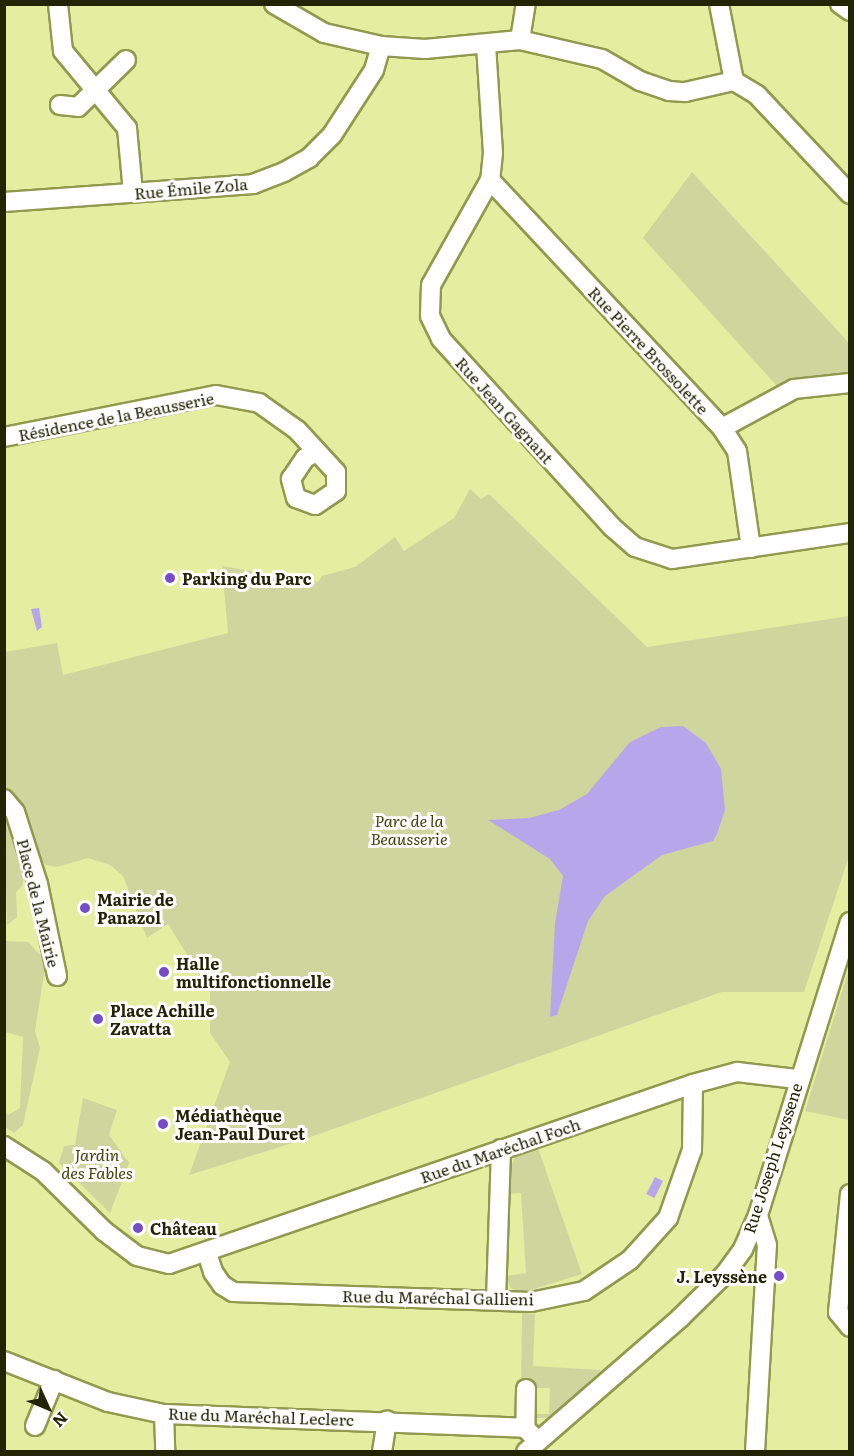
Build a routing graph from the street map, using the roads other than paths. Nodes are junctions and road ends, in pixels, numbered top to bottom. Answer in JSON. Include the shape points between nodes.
{"nodes":[{"id":1,"x":58,"y":4,"type":"edge"},
{"id":2,"x":274,"y":4,"type":"edge"},
{"id":3,"x":526,"y":4,"type":"edge"},
{"id":4,"x":719,"y":4,"type":"edge"},
{"id":5,"x":840,"y":4,"type":"edge"},
{"id":6,"x":849,"y":11,"type":"edge"},
{"id":7,"x":520,"y":40,"type":"junction"},
{"id":8,"x":486,"y":45,"type":"junction"},
{"id":9,"x":381,"y":46,"type":"junction"},
{"id":10,"x":126,"y":60,"type":"dead end"},
{"id":11,"x":734,"y":81,"type":"junction"},
{"id":12,"x":97,"y":93,"type":"junction"},
{"id":13,"x":60,"y":105,"type":"dead end"},
{"id":14,"x":490,"y":180,"type":"junction"},
{"id":15,"x":133,"y":193,"type":"junction"},
{"id":16,"x":849,"y":194,"type":"edge"},
{"id":17,"x":4,"y":202,"type":"edge"},
{"id":18,"x":849,"y":383,"type":"edge"},
{"id":19,"x":722,"y":428,"type":"junction"},
{"id":20,"x":4,"y":437,"type":"edge"},
{"id":21,"x":315,"y":453,"type":"dead end"},
{"id":22,"x":849,"y":533,"type":"edge"},
{"id":23,"x":751,"y":548,"type":"junction"},
{"id":24,"x":4,"y":799,"type":"edge"},
{"id":25,"x":849,"y":922,"type":"edge"},
{"id":26,"x":57,"y":976,"type":"dead end"},
{"id":27,"x":797,"y":1079,"type":"junction"},
{"id":28,"x":693,"y":1084,"type":"junction"},
{"id":29,"x":4,"y":1146,"type":"edge"},
{"id":30,"x":501,"y":1149,"type":"junction"},
{"id":31,"x":849,"y":1194,"type":"edge"},
{"id":32,"x":758,"y":1215,"type":"junction"},
{"id":33,"x":743,"y":1249,"type":"junction"},
{"id":34,"x":207,"y":1253,"type":"junction"},
{"id":35,"x":765,"y":1272,"type":"junction"},
{"id":36,"x":496,"y":1300,"type":"junction"},
{"id":37,"x":849,"y":1327,"type":"edge"},
{"id":38,"x":4,"y":1362,"type":"edge"},
{"id":39,"x":54,"y":1380,"type":"junction"},
{"id":40,"x":526,"y":1389,"type":"dead end"},
{"id":41,"x":164,"y":1414,"type":"junction"},
{"id":42,"x":387,"y":1420,"type":"junction"},
{"id":43,"x":35,"y":1426,"type":"dead end"},
{"id":44,"x":525,"y":1428,"type":"junction"},
{"id":45,"x":533,"y":1446,"type":"edge"},
{"id":46,"x":165,"y":1452,"type":"edge"},
{"id":47,"x":382,"y":1452,"type":"edge"},
{"id":48,"x":755,"y":1452,"type":"edge"}],
"edges":[{"from":1,"to":12,"type":"street","via":[[63,51]]},
{"from":2,"to":9,"type":"street","via":[[324,33]]},
{"from":3,"to":7,"type":"street"},
{"from":4,"to":11,"type":"street"},
{"from":5,"to":6,"type":"street"},
{"from":7,"to":8,"type":"street"},
{"from":7,"to":11,"type":"street","via":[[602,58],[640,81],[669,91],[685,92]]},
{"from":8,"to":9,"type":"street","via":[[425,49]]},
{"from":8,"to":14,"type":"street","name":"Rue Jean Gagnant","via":[[493,153]]},
{"from":9,"to":15,"type":"street","name":"Rue Émile Zola","via":[[375,70],[350,110],[309,158],[253,184]]},
{"from":10,"to":12,"type":"street"},
{"from":11,"to":16,"type":"street","via":[[757,95]]},
{"from":12,"to":13,"type":"street","via":[[78,107]]},
{"from":12,"to":15,"type":"street","via":[[127,128]]},
{"from":14,"to":19,"type":"street","name":"Rue Pierre Brossolette"},
{"from":14,"to":23,"type":"street","name":"Rue Jean Gagnant","via":[[431,285],[430,316],[441,339],[612,527],[635,547],[672,559]]},
{"from":15,"to":17,"type":"street","name":"Rue Émile Zola"},
{"from":18,"to":19,"type":"street","via":[[794,389]]},
{"from":19,"to":23,"type":"street","name":"Rue Pierre Brossolette","via":[[737,451]]},
{"from":20,"to":21,"type":"street","name":"Résidence de la Beausserie","via":[[216,395],[259,402],[297,430]]},
{"from":22,"to":23,"type":"street","name":"Rue Jean Gagnant"},
{"from":24,"to":26,"type":"street","name":"Place de la Mairie","via":[[15,812],[38,884]]},
{"from":25,"to":27,"type":"street","name":"Rue Joseph Leyssene"},
{"from":27,"to":28,"type":"street","name":"Rue du Maréchal Foch","via":[[737,1072]]},
{"from":27,"to":32,"type":"street","name":"Rue Joseph Leyssene"},
{"from":28,"to":30,"type":"street","name":"Rue du Maréchal Foch"},
{"from":28,"to":36,"type":"street","name":"Rue du Maréchal Gallieni","via":[[692,1150],[668,1218],[630,1260],[584,1291],[531,1302]]},
{"from":29,"to":34,"type":"street","name":"Rue du Maréchal Foch","via":[[43,1171],[104,1231],[137,1256],[169,1264]]},
{"from":30,"to":34,"type":"street","name":"Rue du Maréchal Foch"},
{"from":30,"to":36,"type":"street"},
{"from":31,"to":37,"type":"street","via":[[838,1312]]},
{"from":32,"to":33,"type":"street","name":"Rue Joseph Leyssene"},
{"from":32,"to":35,"type":"street","via":[[767,1245]]},
{"from":33,"to":35,"type":"street"},
{"from":33,"to":45,"type":"street","name":"Rue Joseph Leyssene","via":[[725,1274],[680,1318]]},
{"from":34,"to":36,"type":"street","name":"Rue du Maréchal Gallieni","via":[[213,1272],[233,1292]]},
{"from":35,"to":48,"type":"street"},
{"from":38,"to":39,"type":"street","name":"Rue du Maréchal Leclerc"},
{"from":39,"to":41,"type":"street","name":"Rue du Maréchal Leclerc","via":[[108,1401]]},
{"from":39,"to":43,"type":"street"},
{"from":40,"to":44,"type":"street"},
{"from":41,"to":42,"type":"street","name":"Rue du Maréchal Leclerc"},
{"from":41,"to":46,"type":"street"},
{"from":42,"to":44,"type":"street","name":"Rue du Maréchal Leclerc"},
{"from":42,"to":47,"type":"street"},
{"from":44,"to":45,"type":"street"}]}
